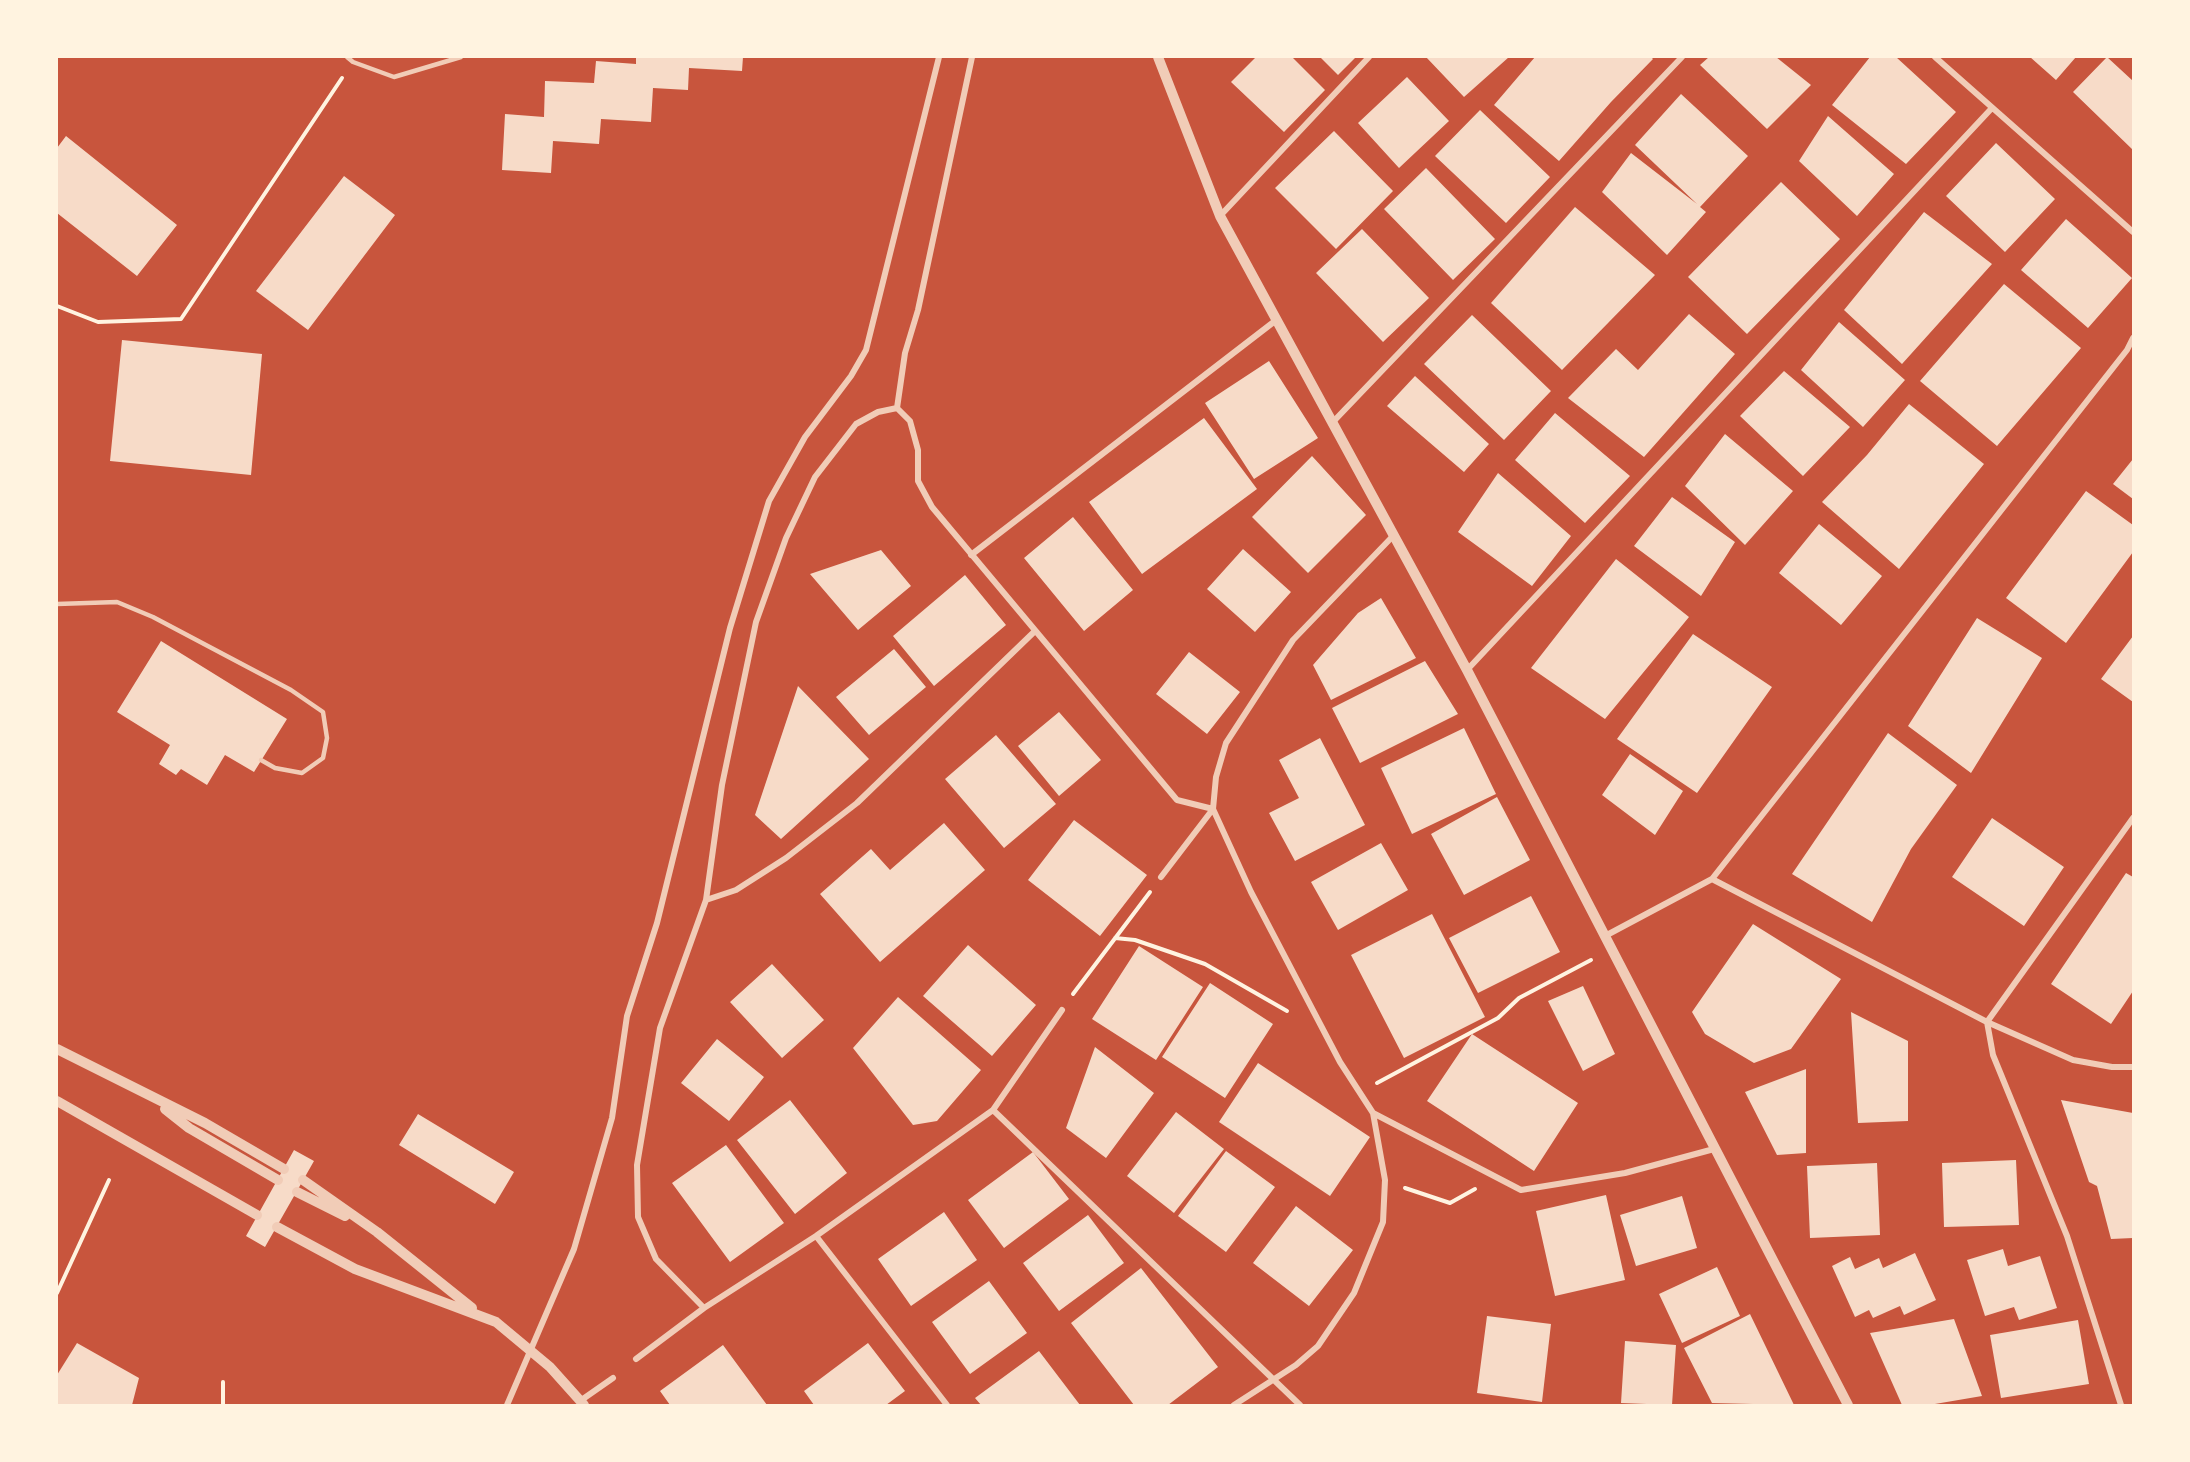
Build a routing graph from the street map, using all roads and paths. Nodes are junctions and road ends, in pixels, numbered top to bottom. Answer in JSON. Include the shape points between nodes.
{"nodes":[{"id":1,"x":347,"y":57,"type":"edge"},
{"id":2,"x":460,"y":57,"type":"edge"},
{"id":3,"x":939,"y":57,"type":"edge"},
{"id":4,"x":972,"y":57,"type":"edge"},
{"id":5,"x":1158,"y":57,"type":"edge"},
{"id":6,"x":1369,"y":57,"type":"edge"},
{"id":7,"x":1682,"y":57,"type":"edge"},
{"id":8,"x":1935,"y":57,"type":"edge"},
{"id":9,"x":353,"y":62,"type":"junction"},
{"id":10,"x":1990,"y":109,"type":"junction"},
{"id":11,"x":1220,"y":216,"type":"junction"},
{"id":12,"x":2133,"y":232,"type":"edge"},
{"id":13,"x":57,"y":306,"type":"edge"},
{"id":14,"x":1275,"y":321,"type":"junction"},
{"id":15,"x":2133,"y":338,"type":"edge"},
{"id":16,"x":897,"y":408,"type":"junction"},
{"id":17,"x":1332,"y":423,"type":"junction"},
{"id":18,"x":1394,"y":536,"type":"junction"},
{"id":19,"x":971,"y":555,"type":"junction"},
{"id":20,"x":57,"y":604,"type":"edge"},
{"id":21,"x":1035,"y":631,"type":"junction"},
{"id":22,"x":1467,"y":670,"type":"junction"},
{"id":23,"x":261,"y":760,"type":"dead end"},
{"id":24,"x":1213,"y":809,"type":"junction"},
{"id":25,"x":2133,"y":818,"type":"edge"},
{"id":26,"x":1161,"y":877,"type":"joint"},
{"id":27,"x":1712,"y":879,"type":"junction"},
{"id":28,"x":706,"y":900,"type":"junction"},
{"id":29,"x":1605,"y":936,"type":"junction"},
{"id":30,"x":1115,"y":938,"type":"junction"},
{"id":31,"x":1597,"y":957,"type":"dead end"},
{"id":32,"x":1062,"y":1010,"type":"joint"},
{"id":33,"x":1987,"y":1022,"type":"junction"},
{"id":34,"x":1325,"y":1032,"type":"junction"},
{"id":35,"x":57,"y":1049,"type":"edge"},
{"id":36,"x":2133,"y":1067,"type":"edge"},
{"id":37,"x":1359,"y":1092,"type":"junction"},
{"id":38,"x":153,"y":1099,"type":"junction"},
{"id":39,"x":57,"y":1101,"type":"edge"},
{"id":40,"x":993,"y":1110,"type":"junction"},
{"id":41,"x":1373,"y":1113,"type":"junction"},
{"id":42,"x":1714,"y":1149,"type":"junction"},
{"id":43,"x":284,"y":1168,"type":"dead end"},
{"id":44,"x":1497,"y":1177,"type":"junction"},
{"id":45,"x":109,"y":1180,"type":"dead end"},
{"id":46,"x":278,"y":1180,"type":"dead end"},
{"id":47,"x":303,"y":1180,"type":"dead end"},
{"id":48,"x":1385,"y":1180,"type":"junction"},
{"id":49,"x":297,"y":1192,"type":"dead end"},
{"id":50,"x":257,"y":1215,"type":"dead end"},
{"id":51,"x":277,"y":1227,"type":"dead end"},
{"id":52,"x":377,"y":1232,"type":"junction"},
{"id":53,"x":816,"y":1236,"type":"junction"},
{"id":54,"x":57,"y":1293,"type":"edge"},
{"id":55,"x":704,"y":1308,"type":"junction"},
{"id":56,"x":483,"y":1315,"type":"junction"},
{"id":57,"x":636,"y":1359,"type":"dead end"},
{"id":58,"x":613,"y":1378,"type":"dead end"},
{"id":59,"x":1272,"y":1380,"type":"junction"},
{"id":60,"x":223,"y":1382,"type":"dead end"},
{"id":61,"x":579,"y":1400,"type":"edge"},
{"id":62,"x":223,"y":1405,"type":"edge"},
{"id":63,"x":507,"y":1405,"type":"edge"},
{"id":64,"x":947,"y":1405,"type":"edge"},
{"id":65,"x":1234,"y":1405,"type":"edge"},
{"id":66,"x":1300,"y":1405,"type":"edge"},
{"id":67,"x":1848,"y":1405,"type":"edge"},
{"id":68,"x":2121,"y":1405,"type":"edge"}],
"edges":[{"from":1,"to":9,"type":"lane"},
{"from":2,"to":9,"type":"lane","via":[[394,77]]},
{"from":3,"to":63,"type":"street","via":[[866,350],[805,437],[769,501],[730,628],[657,923],[627,1016],[612,1118],[565,1273]]},
{"from":4,"to":16,"type":"street","via":[[918,310],[905,353]]},
{"from":5,"to":11,"type":"street"},
{"from":6,"to":11,"type":"street"},
{"from":7,"to":17,"type":"street"},
{"from":8,"to":10,"type":"street"},
{"from":9,"to":13,"type":"path","via":[[181,319],[98,322]]},
{"from":10,"to":12,"type":"street"},
{"from":10,"to":22,"type":"street"},
{"from":11,"to":14,"type":"street"},
{"from":14,"to":17,"type":"street"},
{"from":14,"to":19,"type":"street"},
{"from":15,"to":27,"type":"street"},
{"from":16,"to":19,"type":"street","via":[[910,421],[918,481],[932,507]]},
{"from":16,"to":28,"type":"street","via":[[878,411],[856,424],[815,477],[786,538],[756,622],[722,785]]},
{"from":17,"to":18,"type":"street"},
{"from":18,"to":22,"type":"street"},
{"from":18,"to":24,"type":"street","via":[[1293,640],[1226,743],[1216,777]]},
{"from":19,"to":21,"type":"street"},
{"from":20,"to":23,"type":"lane","via":[[117,602],[291,690],[323,712],[327,738],[323,758],[302,773],[275,768]]},
{"from":21,"to":24,"type":"street","via":[[1177,800]]},
{"from":21,"to":28,"type":"street","via":[[856,803],[746,884]]},
{"from":22,"to":29,"type":"street"},
{"from":24,"to":26,"type":"street"},
{"from":24,"to":34,"type":"street","via":[[1251,892]]},
{"from":25,"to":33,"type":"street"},
{"from":26,"to":30,"type":"path"},
{"from":27,"to":29,"type":"street"},
{"from":27,"to":33,"type":"street"},
{"from":28,"to":55,"type":"street","via":[[660,1028],[637,1165],[638,1217],[656,1259]]},
{"from":29,"to":42,"type":"street"},
{"from":30,"to":32,"type":"path"},
{"from":30,"to":34,"type":"path","via":[[1135,940],[1205,964]]},
{"from":31,"to":37,"type":"path","via":[[1519,998],[1498,1018]]},
{"from":32,"to":40,"type":"street"},
{"from":33,"to":36,"type":"street","via":[[2073,1060]]},
{"from":33,"to":68,"type":"street","via":[[1993,1055],[2067,1236]]},
{"from":34,"to":37,"type":"street"},
{"from":35,"to":38,"type":"street"},
{"from":37,"to":41,"type":"street"},
{"from":38,"to":43,"type":"street"},
{"from":38,"to":46,"type":"street","via":[[189,1128]]},
{"from":39,"to":50,"type":"street"},
{"from":40,"to":53,"type":"street"},
{"from":40,"to":59,"type":"street"},
{"from":41,"to":44,"type":"street"},
{"from":41,"to":48,"type":"street"},
{"from":42,"to":44,"type":"street","via":[[1624,1173],[1521,1190]]},
{"from":42,"to":67,"type":"street"},
{"from":44,"to":48,"type":"path","via":[[1450,1203]]},
{"from":45,"to":54,"type":"path"},
{"from":47,"to":52,"type":"street"},
{"from":48,"to":59,"type":"street","via":[[1383,1222],[1354,1293],[1318,1346]]},
{"from":49,"to":52,"type":"street"},
{"from":51,"to":56,"type":"street","via":[[355,1269]]},
{"from":52,"to":56,"type":"street"},
{"from":53,"to":55,"type":"street"},
{"from":53,"to":64,"type":"street"},
{"from":55,"to":57,"type":"street"},
{"from":56,"to":61,"type":"street","via":[[550,1367]]},
{"from":58,"to":61,"type":"street"},
{"from":59,"to":65,"type":"street"},
{"from":59,"to":66,"type":"street"},
{"from":60,"to":62,"type":"path"}]}
